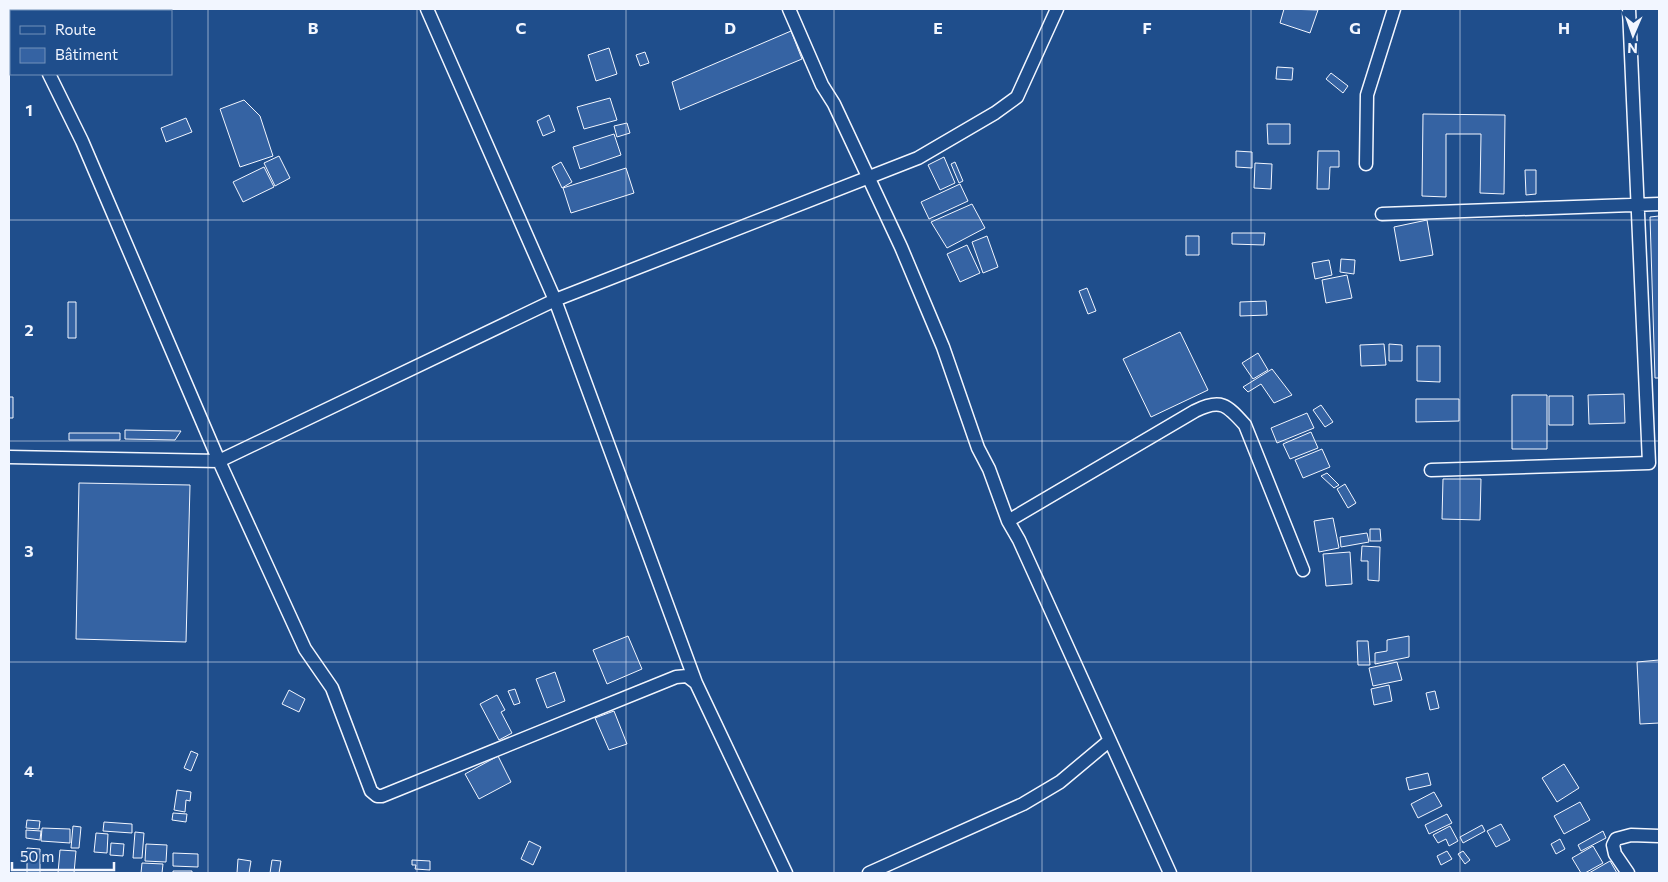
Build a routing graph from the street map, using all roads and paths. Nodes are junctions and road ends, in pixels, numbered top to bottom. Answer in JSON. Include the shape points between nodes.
{"nodes":[{"id":1,"x":428,"y":9,"type":"edge"},
{"id":2,"x":789,"y":9,"type":"edge"},
{"id":3,"x":1057,"y":9,"type":"edge"},
{"id":4,"x":1394,"y":9,"type":"edge"},
{"id":5,"x":1629,"y":9,"type":"edge"},
{"id":6,"x":50,"y":75,"type":"edge"},
{"id":7,"x":1366,"y":164,"type":"dead end"},
{"id":8,"x":869,"y":176,"type":"junction"},
{"id":9,"x":1638,"y":204,"type":"junction"},
{"id":10,"x":1659,"y":204,"type":"edge"},
{"id":11,"x":1382,"y":214,"type":"dead end"},
{"id":12,"x":555,"y":300,"type":"junction"},
{"id":13,"x":9,"y":457,"type":"edge"},
{"id":14,"x":219,"y":461,"type":"junction"},
{"id":15,"x":1431,"y":470,"type":"dead end"},
{"id":16,"x":1008,"y":521,"type":"junction"},
{"id":17,"x":1304,"y":570,"type":"dead end"},
{"id":18,"x":696,"y":683,"type":"junction"},
{"id":19,"x":1108,"y":741,"type":"junction"},
{"id":20,"x":1659,"y":836,"type":"edge"},
{"id":21,"x":786,"y":873,"type":"edge"},
{"id":22,"x":869,"y":873,"type":"edge"},
{"id":23,"x":1170,"y":873,"type":"edge"},
{"id":24,"x":1628,"y":873,"type":"edge"}],
"edges":[{"from":1,"to":12,"type":"street"},
{"from":2,"to":8,"type":"street","via":[[822,85]]},
{"from":3,"to":8,"type":"street","via":[[1017,98],[918,158]]},
{"from":4,"to":7,"type":"street","via":[[1367,95]]},
{"from":5,"to":9,"type":"street"},
{"from":6,"to":14,"type":"street"},
{"from":8,"to":12,"type":"street"},
{"from":8,"to":16,"type":"street","via":[[944,347],[978,448]]},
{"from":9,"to":10,"type":"street"},
{"from":9,"to":11,"type":"street"},
{"from":9,"to":15,"type":"street","via":[[1649,463]]},
{"from":12,"to":14,"type":"street"},
{"from":12,"to":18,"type":"street"},
{"from":13,"to":14,"type":"street"},
{"from":14,"to":18,"type":"street","via":[[305,649],[332,688],[371,791],[377,796],[676,677],[687,676]]},
{"from":16,"to":17,"type":"street","via":[[1195,410],[1207,404],[1220,403],[1230,408],[1245,425]]},
{"from":16,"to":19,"type":"street"},
{"from":18,"to":21,"type":"street"},
{"from":19,"to":22,"type":"street","via":[[1060,782],[1023,804]]},
{"from":19,"to":23,"type":"street"},
{"from":20,"to":24,"type":"street","via":[[1631,835],[1616,839],[1613,845],[1615,854]]}]}
